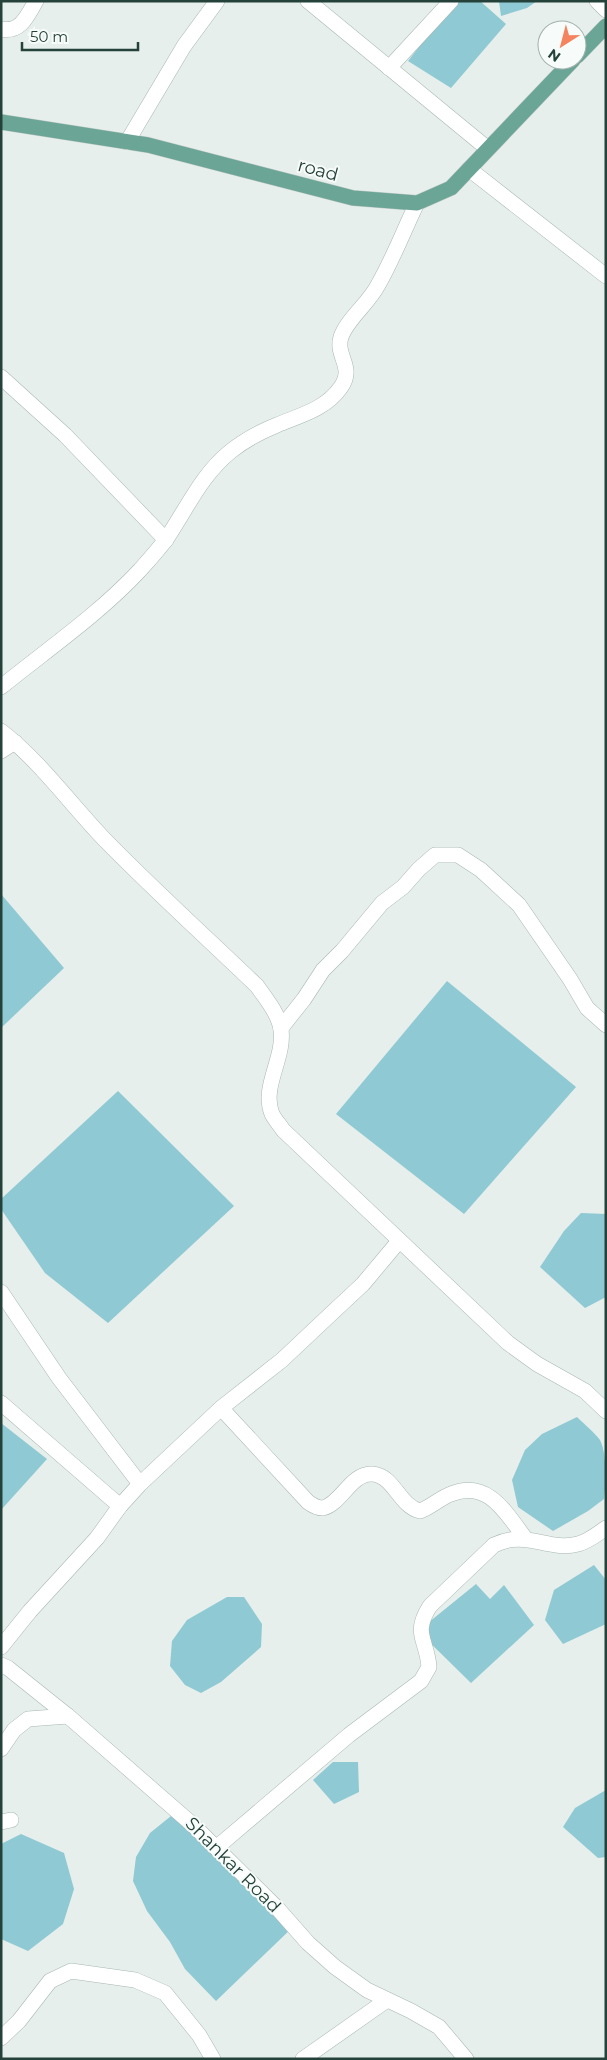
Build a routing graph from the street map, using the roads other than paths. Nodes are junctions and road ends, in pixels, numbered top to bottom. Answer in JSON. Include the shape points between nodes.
{"nodes":[{"id":1,"x":36,"y":1,"type":"edge"},
{"id":2,"x":217,"y":1,"type":"edge"},
{"id":3,"x":308,"y":1,"type":"edge"},
{"id":4,"x":451,"y":1,"type":"edge"},
{"id":5,"x":597,"y":1,"type":"edge"},
{"id":6,"x":606,"y":10,"type":"edge"},
{"id":7,"x":606,"y":26,"type":"edge"},
{"id":8,"x":1,"y":29,"type":"edge"},
{"id":9,"x":587,"y":46,"type":"edge"},
{"id":10,"x":389,"y":68,"type":"junction"},
{"id":11,"x":564,"y":70,"type":"edge"},
{"id":12,"x":1,"y":122,"type":"edge"},
{"id":13,"x":127,"y":142,"type":"junction"},
{"id":14,"x":488,"y":150,"type":"junction"},
{"id":15,"x":469,"y":169,"type":"junction"},
{"id":16,"x":417,"y":203,"type":"junction"},
{"id":17,"x":606,"y":276,"type":"edge"},
{"id":18,"x":1,"y":377,"type":"edge"},
{"id":19,"x":166,"y":540,"type":"junction"},
{"id":20,"x":1,"y":687,"type":"edge"},
{"id":21,"x":1,"y":731,"type":"edge"},
{"id":22,"x":15,"y":742,"type":"junction"},
{"id":23,"x":1,"y":751,"type":"edge"},
{"id":24,"x":606,"y":1025,"type":"edge"},
{"id":25,"x":281,"y":1028,"type":"junction"},
{"id":26,"x":400,"y":1241,"type":"junction"},
{"id":27,"x":1,"y":1292,"type":"edge"},
{"id":28,"x":1,"y":1403,"type":"edge"},
{"id":29,"x":220,"y":1408,"type":"junction"},
{"id":30,"x":606,"y":1411,"type":"edge"},
{"id":31,"x":140,"y":1484,"type":"junction"},
{"id":32,"x":120,"y":1506,"type":"junction"},
{"id":33,"x":606,"y":1528,"type":"edge"},
{"id":34,"x":525,"y":1538,"type":"junction"},
{"id":35,"x":1,"y":1648,"type":"edge"},
{"id":36,"x":1,"y":1665,"type":"edge"},
{"id":37,"x":68,"y":1716,"type":"junction"},
{"id":38,"x":1,"y":1749,"type":"edge"},
{"id":39,"x":216,"y":1848,"type":"junction"},
{"id":40,"x":387,"y":2000,"type":"junction"},
{"id":41,"x":1,"y":2038,"type":"edge"},
{"id":42,"x":212,"y":2059,"type":"edge"},
{"id":43,"x":303,"y":2059,"type":"edge"},
{"id":44,"x":466,"y":2059,"type":"edge"}],
"edges":[{"from":1,"to":8,"type":"street","via":[[18,27]]},
{"from":2,"to":13,"type":"street","via":[[184,46]]},
{"from":3,"to":10,"type":"street"},
{"from":4,"to":10,"type":"street"},
{"from":5,"to":6,"type":"street"},
{"from":7,"to":9,"type":"main road"},
{"from":10,"to":14,"type":"street"},
{"from":11,"to":14,"type":"main road","name":"road"},
{"from":12,"to":13,"type":"main road","name":"road"},
{"from":13,"to":16,"type":"main road","name":"road","via":[[353,198]]},
{"from":14,"to":15,"type":"main road","name":"road"},
{"from":15,"to":16,"type":"main road","name":"road","via":[[451,188]]},
{"from":15,"to":17,"type":"street"},
{"from":16,"to":19,"type":"street","via":[[378,286],[341,336],[339,348],[346,366],[342,386],[317,409],[275,426],[231,450],[210,470]]},
{"from":18,"to":19,"type":"street","via":[[65,435]]},
{"from":19,"to":20,"type":"street","via":[[100,608]]},
{"from":21,"to":22,"type":"street"},
{"from":22,"to":23,"type":"street"},
{"from":22,"to":25,"type":"street","via":[[105,840],[257,986]]},
{"from":24,"to":25,"type":"street","via":[[587,1008],[519,905],[481,870],[458,855],[436,855],[382,903],[323,970]]},
{"from":25,"to":26,"type":"street","via":[[282,1040],[270,1094],[272,1113],[283,1130]]},
{"from":26,"to":29,"type":"street","via":[[363,1284],[282,1360]]},
{"from":26,"to":30,"type":"street","via":[[508,1343],[536,1364],[585,1391]]},
{"from":27,"to":31,"type":"street","via":[[59,1378]]},
{"from":28,"to":32,"type":"street"},
{"from":29,"to":31,"type":"street"},
{"from":29,"to":34,"type":"street","via":[[316,1507],[330,1504],[364,1475],[374,1474],[382,1477],[409,1506],[420,1511],[451,1494],[467,1490],[483,1493],[498,1502]]},
{"from":31,"to":32,"type":"street"},
{"from":32,"to":35,"type":"street","via":[[97,1538]]},
{"from":33,"to":34,"type":"street","via":[[577,1544],[550,1544]]},
{"from":34,"to":39,"type":"street","via":[[505,1539],[494,1545],[430,1606],[420,1627],[429,1667],[421,1681],[349,1735]]},
{"from":36,"to":37,"type":"street","name":"Shankar Road"},
{"from":37,"to":38,"type":"street","via":[[28,1719],[14,1730]]},
{"from":37,"to":39,"type":"street","name":"Shankar Road"},
{"from":39,"to":40,"type":"street","name":"Shankar Road","via":[[335,1967]]},
{"from":40,"to":43,"type":"street"},
{"from":40,"to":44,"type":"street","name":"Shankar Road","via":[[439,2027]]},
{"from":41,"to":42,"type":"street","via":[[19,2021],[50,1981],[71,1971],[136,1980],[165,1992],[199,2035]]}]}
